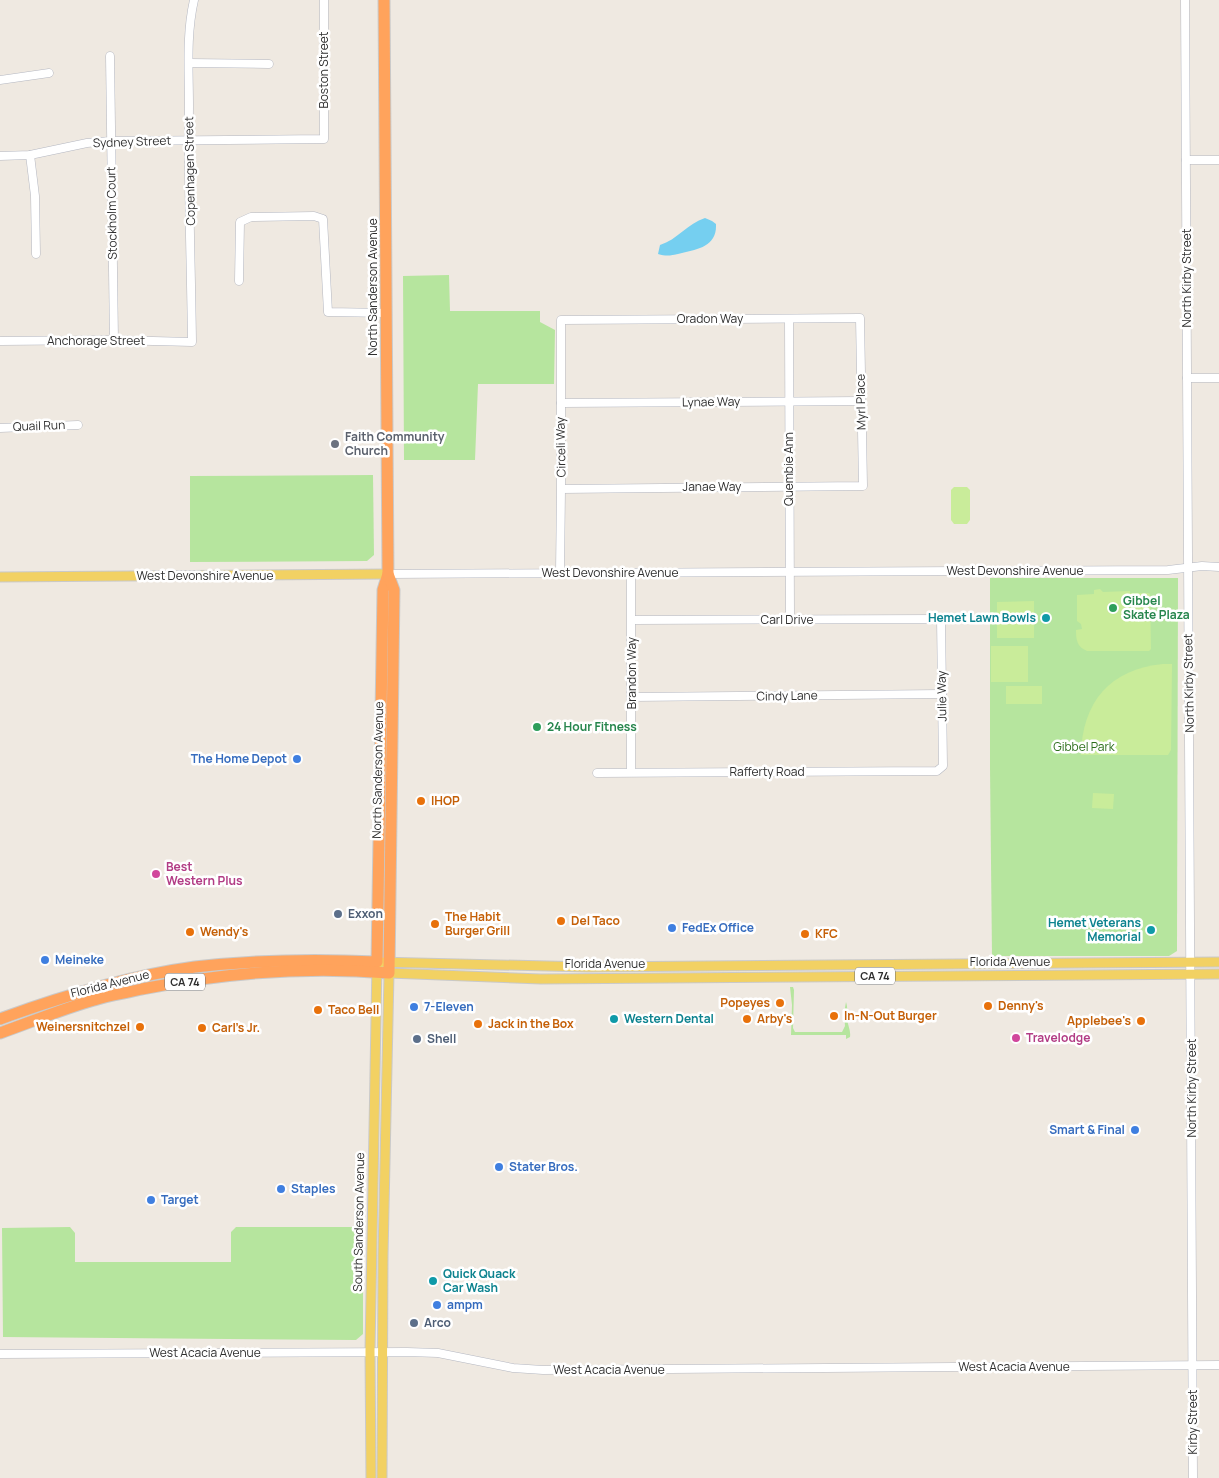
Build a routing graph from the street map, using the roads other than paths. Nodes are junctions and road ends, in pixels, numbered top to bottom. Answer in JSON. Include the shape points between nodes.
{"nodes":[{"id":1,"x":194,"y":0,"type":"edge"},
{"id":2,"x":324,"y":0,"type":"edge"},
{"id":3,"x":384,"y":0,"type":"edge"},
{"id":4,"x":1185,"y":0,"type":"edge"},
{"id":5,"x":110,"y":56,"type":"dead end"},
{"id":6,"x":189,"y":63,"type":"junction"},
{"id":7,"x":269,"y":64,"type":"dead end"},
{"id":8,"x":49,"y":73,"type":"dead end"},
{"id":9,"x":0,"y":80,"type":"edge"},
{"id":10,"x":324,"y":139,"type":"joint"},
{"id":11,"x":188,"y":140,"type":"junction"},
{"id":12,"x":111,"y":141,"type":"junction"},
{"id":13,"x":30,"y":155,"type":"junction"},
{"id":14,"x":0,"y":156,"type":"edge"},
{"id":15,"x":1186,"y":160,"type":"junction"},
{"id":16,"x":1219,"y":160,"type":"edge"},
{"id":17,"x":36,"y":254,"type":"dead end"},
{"id":18,"x":239,"y":281,"type":"dead end"},
{"id":19,"x":387,"y":313,"type":"junction"},
{"id":20,"x":860,"y":318,"type":"joint"},
{"id":21,"x":789,"y":319,"type":"junction"},
{"id":22,"x":560,"y":320,"type":"joint"},
{"id":23,"x":114,"y":340,"type":"junction"},
{"id":24,"x":0,"y":341,"type":"edge"},
{"id":25,"x":192,"y":342,"type":"joint"},
{"id":26,"x":1187,"y":378,"type":"junction"},
{"id":27,"x":1219,"y":378,"type":"edge"},
{"id":28,"x":789,"y":401,"type":"junction"},
{"id":29,"x":861,"y":401,"type":"junction"},
{"id":30,"x":560,"y":403,"type":"junction"},
{"id":31,"x":78,"y":425,"type":"dead end"},
{"id":32,"x":0,"y":428,"type":"edge"},
{"id":33,"x":863,"y":486,"type":"joint"},
{"id":34,"x":789,"y":487,"type":"junction"},
{"id":35,"x":561,"y":489,"type":"junction"},
{"id":36,"x":1219,"y":566,"type":"edge"},
{"id":37,"x":1188,"y":568,"type":"junction"},
{"id":38,"x":790,"y":572,"type":"junction"},
{"id":39,"x":560,"y":573,"type":"junction"},
{"id":40,"x":631,"y":573,"type":"junction"},
{"id":41,"x":388,"y":574,"type":"junction"},
{"id":42,"x":0,"y":577,"type":"edge"},
{"id":43,"x":941,"y":619,"type":"joint"},
{"id":44,"x":632,"y":620,"type":"junction"},
{"id":45,"x":790,"y":620,"type":"junction"},
{"id":46,"x":942,"y":694,"type":"junction"},
{"id":47,"x":632,"y":697,"type":"junction"},
{"id":48,"x":938,"y":771,"type":"joint"},
{"id":49,"x":631,"y":772,"type":"junction"},
{"id":50,"x":597,"y":773,"type":"dead end"},
{"id":51,"x":379,"y":825,"type":"junction"},
{"id":52,"x":390,"y":855,"type":"junction"},
{"id":53,"x":391,"y":871,"type":"junction"},
{"id":54,"x":1191,"y":962,"type":"junction"},
{"id":55,"x":1219,"y":962,"type":"edge"},
{"id":56,"x":918,"y":964,"type":"junction"},
{"id":57,"x":981,"y":964,"type":"junction"},
{"id":58,"x":383,"y":967,"type":"junction"},
{"id":59,"x":170,"y":971,"type":"junction"},
{"id":60,"x":1191,"y":974,"type":"junction"},
{"id":61,"x":1219,"y":974,"type":"edge"},
{"id":62,"x":865,"y":976,"type":"junction"},
{"id":63,"x":941,"y":976,"type":"junction"},
{"id":64,"x":79,"y":1005,"type":"junction"},
{"id":65,"x":0,"y":1019,"type":"edge"},
{"id":66,"x":0,"y":1033,"type":"edge"},
{"id":67,"x":376,"y":1069,"type":"junction"},
{"id":68,"x":385,"y":1128,"type":"junction"},
{"id":69,"x":374,"y":1136,"type":"junction"},
{"id":70,"x":384,"y":1205,"type":"junction"},
{"id":71,"x":373,"y":1221,"type":"junction"},
{"id":72,"x":383,"y":1245,"type":"junction"},
{"id":73,"x":370,"y":1351,"type":"junction"},
{"id":74,"x":381,"y":1352,"type":"junction"},
{"id":75,"x":0,"y":1354,"type":"edge"},
{"id":76,"x":1193,"y":1365,"type":"junction"},
{"id":77,"x":1219,"y":1365,"type":"edge"},
{"id":78,"x":371,"y":1478,"type":"edge"},
{"id":79,"x":382,"y":1478,"type":"edge"},
{"id":80,"x":1194,"y":1478,"type":"edge"}],
"edges":[{"from":1,"to":6,"type":"street","name":"Copenhagen Street","via":[[190,17]]},
{"from":2,"to":10,"type":"street","name":"Boston Street"},
{"from":3,"to":19,"type":"highway","name":"North Sanderson Avenue"},
{"from":4,"to":15,"type":"street","name":"North Kirby Street"},
{"from":5,"to":12,"type":"street","name":"Stockholm Court"},
{"from":6,"to":7,"type":"street"},
{"from":6,"to":11,"type":"street","name":"Copenhagen Street"},
{"from":8,"to":9,"type":"street"},
{"from":10,"to":11,"type":"street","name":"Sydney Street"},
{"from":11,"to":12,"type":"street","name":"Sydney Street"},
{"from":11,"to":25,"type":"street","name":"Copenhagen Street"},
{"from":12,"to":13,"type":"street","name":"Sydney Street"},
{"from":12,"to":23,"type":"street","name":"Stockholm Court"},
{"from":13,"to":14,"type":"street","name":"Sydney Street"},
{"from":13,"to":17,"type":"street","via":[[35,196]]},
{"from":15,"to":16,"type":"street"},
{"from":15,"to":26,"type":"street","name":"North Kirby Street"},
{"from":18,"to":19,"type":"street","via":[[240,222],[251,217],[314,216],[323,219],[328,312]]},
{"from":19,"to":41,"type":"highway","name":"North Sanderson Avenue"},
{"from":20,"to":21,"type":"street","name":"Oradon Way"},
{"from":20,"to":29,"type":"street","name":"Myrl Place"},
{"from":21,"to":22,"type":"street","name":"Oradon Way"},
{"from":21,"to":28,"type":"street","name":"Quembie Ann"},
{"from":22,"to":30,"type":"street","name":"Circeli Way"},
{"from":23,"to":24,"type":"street","name":"Anchorage Street"},
{"from":23,"to":25,"type":"street","name":"Anchorage Street"},
{"from":26,"to":27,"type":"street"},
{"from":26,"to":37,"type":"street","name":"North Kirby Street"},
{"from":28,"to":29,"type":"street","name":"Lynae Way"},
{"from":28,"to":30,"type":"street","name":"Lynae Way"},
{"from":28,"to":34,"type":"street","name":"Quembie Ann"},
{"from":29,"to":33,"type":"street","name":"Myrl Place"},
{"from":30,"to":35,"type":"street","name":"Circeli Way"},
{"from":31,"to":32,"type":"street","name":"Quail Run"},
{"from":33,"to":34,"type":"street","name":"Janae Way"},
{"from":34,"to":35,"type":"street","name":"Janae Way"},
{"from":34,"to":38,"type":"street","name":"Quembie Ann"},
{"from":35,"to":39,"type":"street","name":"Circeli Way"},
{"from":36,"to":37,"type":"street","name":"West Devonshire Avenue"},
{"from":37,"to":38,"type":"street","name":"West Devonshire Avenue"},
{"from":37,"to":54,"type":"street","name":"North Kirby Street"},
{"from":38,"to":40,"type":"street","name":"West Devonshire Avenue"},
{"from":38,"to":45,"type":"street","name":"Quembie Ann"},
{"from":39,"to":40,"type":"street","name":"West Devonshire Avenue"},
{"from":39,"to":41,"type":"street","name":"West Devonshire Avenue"},
{"from":40,"to":44,"type":"street","name":"Brandon Way"},
{"from":41,"to":42,"type":"main road","name":"West Devonshire Avenue"},
{"from":41,"to":51,"type":"highway","name":"North Sanderson Avenue","via":[[383,590]]},
{"from":41,"to":52,"type":"highway","name":"North Sanderson Avenue","via":[[394,590]]},
{"from":43,"to":45,"type":"street","name":"Carl Drive"},
{"from":43,"to":46,"type":"street","name":"Julie Way"},
{"from":44,"to":45,"type":"street","name":"Carl Drive"},
{"from":44,"to":47,"type":"street","name":"Brandon Way"},
{"from":46,"to":47,"type":"street","name":"Cindy Lane"},
{"from":46,"to":48,"type":"street","name":"Julie Way","via":[[943,766]]},
{"from":47,"to":49,"type":"street","name":"Brandon Way"},
{"from":48,"to":49,"type":"street","name":"Rafferty Road"},
{"from":49,"to":50,"type":"street","name":"Rafferty Road"},
{"from":51,"to":52,"type":"highway","via":[[384,822]]},
{"from":51,"to":53,"type":"highway","via":[[384,868]]},
{"from":51,"to":58,"type":"highway","name":"North Sanderson Avenue"},
{"from":52,"to":53,"type":"highway","name":"North Sanderson Avenue"},
{"from":53,"to":58,"type":"highway","name":"North Sanderson Avenue"},
{"from":54,"to":55,"type":"main road","name":"Florida Avenue"},
{"from":54,"to":57,"type":"main road","name":"Florida Avenue"},
{"from":54,"to":60,"type":"street","name":"North Kirby Street"},
{"from":56,"to":57,"type":"main road","name":"Florida Avenue"},
{"from":56,"to":58,"type":"main road","name":"Florida Avenue"},
{"from":56,"to":62,"type":"main road","via":[[916,970],[876,972]]},
{"from":57,"to":63,"type":"main road","via":[[969,971],[947,971]]},
{"from":58,"to":59,"type":"highway","name":"Florida Avenue","via":[[295,960]]},
{"from":58,"to":62,"type":"main road","name":"Florida Avenue","number":"CA 74","via":[[541,979]]},
{"from":58,"to":64,"type":"highway","name":"Florida Avenue","number":"CA 74","via":[[214,978],[139,990]]},
{"from":58,"to":67,"type":"main road","name":"South Sanderson Avenue"},
{"from":58,"to":68,"type":"main road","name":"South Sanderson Avenue"},
{"from":59,"to":64,"type":"highway","via":[[170,978],[97,994]]},
{"from":59,"to":65,"type":"highway","name":"Florida Avenue","via":[[109,984]]},
{"from":60,"to":61,"type":"main road","name":"Florida Avenue","number":"CA 74"},
{"from":60,"to":63,"type":"main road","name":"Florida Avenue","number":"CA 74"},
{"from":60,"to":76,"type":"street","name":"North Kirby Street"},
{"from":62,"to":63,"type":"main road","name":"Florida Avenue","number":"CA 74"},
{"from":64,"to":66,"type":"highway","name":"Florida Avenue","number":"CA 74"},
{"from":67,"to":68,"type":"main road","via":[[380,1087],[380,1124]]},
{"from":67,"to":69,"type":"main road","name":"South Sanderson Avenue"},
{"from":68,"to":70,"type":"main road","name":"South Sanderson Avenue"},
{"from":69,"to":70,"type":"main road","via":[[380,1138],[380,1186]]},
{"from":69,"to":71,"type":"main road","name":"South Sanderson Avenue"},
{"from":70,"to":72,"type":"main road","name":"South Sanderson Avenue"},
{"from":71,"to":72,"type":"main road","via":[[378,1240]]},
{"from":71,"to":73,"type":"main road","name":"South Sanderson Avenue"},
{"from":72,"to":74,"type":"main road","name":"South Sanderson Avenue"},
{"from":73,"to":74,"type":"street","name":"West Acacia Avenue"},
{"from":73,"to":75,"type":"street","name":"West Acacia Avenue"},
{"from":73,"to":78,"type":"main road","name":"South Sanderson Avenue"},
{"from":74,"to":76,"type":"street","name":"West Acacia Avenue","via":[[438,1354],[513,1368],[543,1370]]},
{"from":74,"to":79,"type":"main road","name":"South Sanderson Avenue"},
{"from":76,"to":77,"type":"street","name":"West Acacia Avenue"},
{"from":76,"to":80,"type":"street","name":"Kirby Street"}]}
